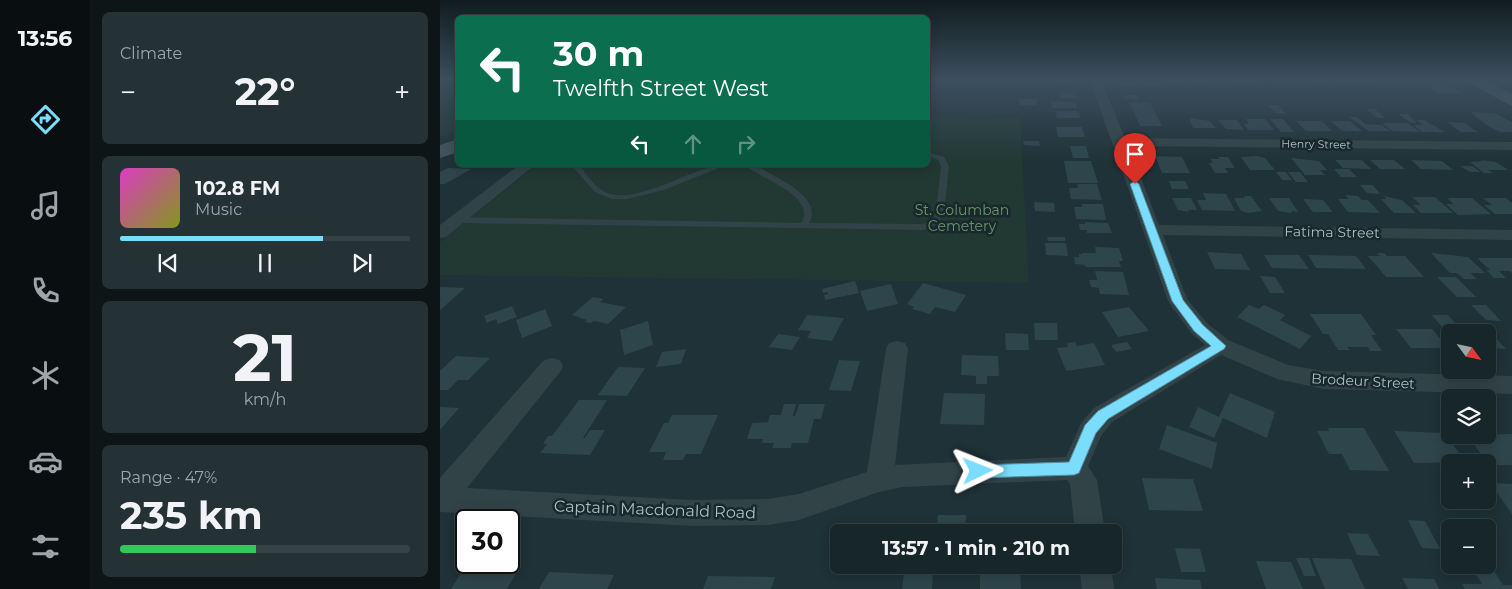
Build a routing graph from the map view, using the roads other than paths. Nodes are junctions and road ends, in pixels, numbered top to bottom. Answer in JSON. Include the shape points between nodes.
{"nodes":[{"id":1,"x":1106,"y":107,"type":"edge"},
{"id":2,"x":455,"y":135,"type":"edge"},
{"id":3,"x":440,"y":142,"type":"edge"},
{"id":4,"x":1120,"y":142,"type":"junction"},
{"id":5,"x":455,"y":146,"type":"edge"},
{"id":6,"x":1512,"y":146,"type":"edge"},
{"id":7,"x":440,"y":152,"type":"edge"},
{"id":8,"x":930,"y":155,"type":"edge"},
{"id":9,"x":525,"y":167,"type":"edge"},
{"id":10,"x":577,"y":167,"type":"edge"},
{"id":11,"x":717,"y":167,"type":"edge"},
{"id":12,"x":752,"y":167,"type":"edge"},
{"id":13,"x":457,"y":220,"type":"junction"},
{"id":14,"x":803,"y":226,"type":"junction"},
{"id":15,"x":1151,"y":230,"type":"junction"},
{"id":16,"x":440,"y":232,"type":"edge"},
{"id":17,"x":1512,"y":234,"type":"edge"},
{"id":18,"x":1220,"y":346,"type":"junction"},
{"id":19,"x":897,"y":349,"type":"dead end"},
{"id":20,"x":552,"y":366,"type":"dead end"},
{"id":21,"x":1512,"y":385,"type":"edge"},
{"id":22,"x":1074,"y":468,"type":"junction"},
{"id":23,"x":879,"y":480,"type":"junction"},
{"id":24,"x":440,"y":499,"type":"edge"},
{"id":25,"x":1089,"y":524,"type":"edge"},
{"id":26,"x":1096,"y":574,"type":"edge"},
{"id":27,"x":1098,"y":589,"type":"edge"}],
"edges":[{"from":1,"to":4,"type":"street","name":"Brodeur Street"},
{"from":2,"to":3,"type":"street"},
{"from":4,"to":6,"type":"street","name":"Henry Street"},
{"from":4,"to":15,"type":"street","name":"Brodeur Street"},
{"from":5,"to":7,"type":"street"},
{"from":8,"to":14,"type":"lane","via":[[941,159],[945,166],[940,213],[935,222],[924,227],[906,228]]},
{"from":9,"to":13,"type":"street"},
{"from":10,"to":11,"type":"lane","via":[[601,192],[620,197],[646,193]]},
{"from":12,"to":14,"type":"lane","via":[[799,195],[808,206],[808,218]]},
{"from":13,"to":14,"type":"lane"},
{"from":13,"to":16,"type":"street"},
{"from":15,"to":17,"type":"street","name":"Fatima Street"},
{"from":15,"to":18,"type":"street","name":"Brodeur Street","via":[[1178,301],[1199,328]]},
{"from":18,"to":21,"type":"street","name":"Brodeur Street","via":[[1286,373],[1324,380]]},
{"from":18,"to":22,"type":"street","via":[[1103,415],[1090,430]]},
{"from":19,"to":23,"type":"street"},
{"from":20,"to":24,"type":"street"},
{"from":22,"to":23,"type":"street","name":"Captain Macdonald Road","via":[[902,475]]},
{"from":22,"to":25,"type":"street","via":[[1083,480]]},
{"from":23,"to":24,"type":"street","name":"Captain Macdonald Road","via":[[799,507],[768,512],[693,513]]},
{"from":26,"to":27,"type":"street"}]}
